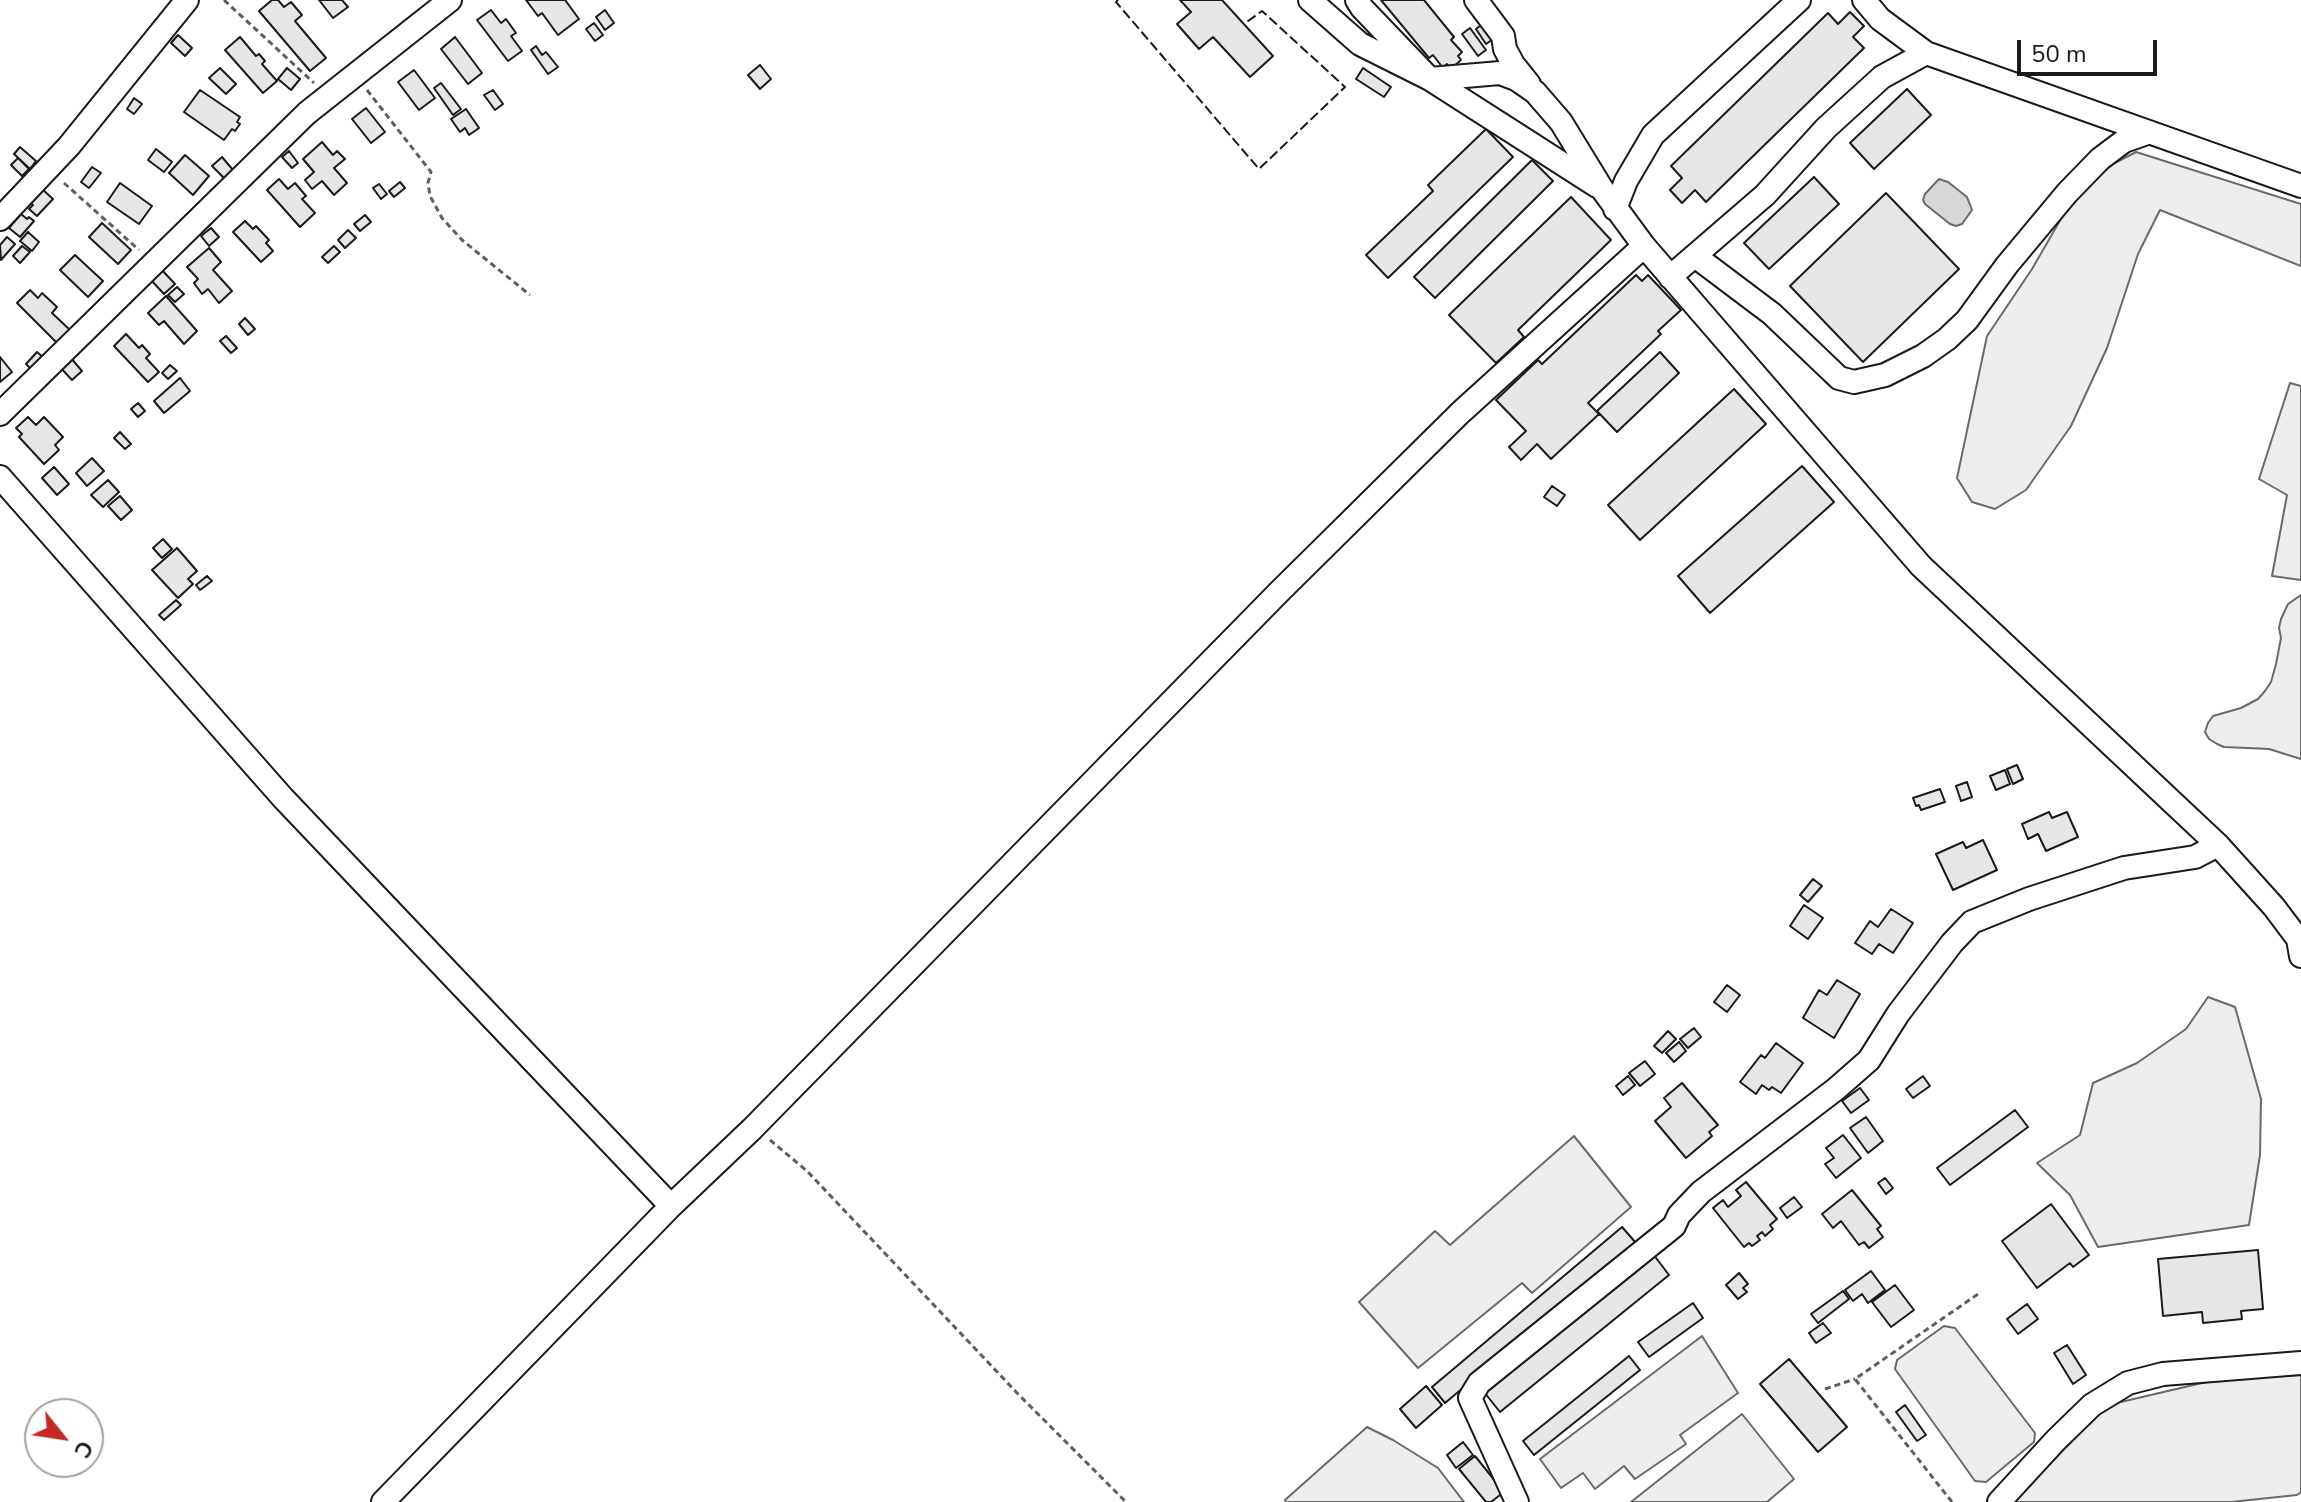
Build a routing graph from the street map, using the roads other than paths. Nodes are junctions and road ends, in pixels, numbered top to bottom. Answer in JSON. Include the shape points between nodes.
{"nodes":[{"id":1,"x":187,"y":0,"type":"edge"},
{"id":2,"x":450,"y":0,"type":"edge"},
{"id":3,"x":1310,"y":0,"type":"edge"},
{"id":4,"x":1357,"y":0,"type":"edge"},
{"id":5,"x":1476,"y":0,"type":"edge"},
{"id":6,"x":1799,"y":0,"type":"edge"},
{"id":7,"x":1864,"y":0,"type":"edge"},
{"id":8,"x":1926,"y":53,"type":"junction"},
{"id":9,"x":1430,"y":79,"type":"junction"},
{"id":10,"x":1535,"y":92,"type":"junction"},
{"id":11,"x":2147,"y":133,"type":"junction"},
{"id":12,"x":2301,"y":186,"type":"edge"},
{"id":13,"x":1602,"y":189,"type":"junction"},
{"id":14,"x":1615,"y":209,"type":"junction"},
{"id":15,"x":0,"y":219,"type":"edge"},
{"id":16,"x":1644,"y":246,"type":"junction"},
{"id":17,"x":1695,"y":256,"type":"junction"},
{"id":18,"x":1670,"y":277,"type":"junction"},
{"id":19,"x":0,"y":414,"type":"edge"},
{"id":20,"x":0,"y":477,"type":"edge"},
{"id":21,"x":2218,"y":845,"type":"junction"},
{"id":22,"x":2301,"y":956,"type":"edge"},
{"id":23,"x":671,"y":1206,"type":"junction"},
{"id":24,"x":2301,"y":1363,"type":"edge"},
{"id":25,"x":383,"y":1502,"type":"edge"},
{"id":26,"x":1517,"y":1502,"type":"edge"},
{"id":27,"x":1999,"y":1502,"type":"edge"}],
"edges":[{"from":1,"to":15,"type":"street","via":[[95,114]]},
{"from":2,"to":19,"type":"street","via":[[307,113]]},
{"from":3,"to":9,"type":"street","via":[[1360,44]]},
{"from":4,"to":9,"type":"street"},
{"from":5,"to":10,"type":"street"},
{"from":6,"to":14,"type":"street","via":[[1653,135]]},
{"from":7,"to":8,"type":"street","via":[[1880,19]]},
{"from":8,"to":11,"type":"street"},
{"from":8,"to":17,"type":"street","via":[[1882,77],[1765,195]]},
{"from":9,"to":10,"type":"street","via":[[1500,73]]},
{"from":9,"to":13,"type":"street"},
{"from":10,"to":13,"type":"street","via":[[1561,122]]},
{"from":11,"to":12,"type":"street"},
{"from":11,"to":17,"type":"street","via":[[2124,141],[2100,159],[1947,339],[1885,375],[1854,382],[1839,378],[1772,314]]},
{"from":13,"to":14,"type":"street"},
{"from":14,"to":16,"type":"street"},
{"from":16,"to":18,"type":"street"},
{"from":16,"to":23,"type":"street","via":[[1414,457]]},
{"from":17,"to":18,"type":"street"},
{"from":18,"to":21,"type":"street","via":[[1921,566]]},
{"from":20,"to":23,"type":"street","via":[[283,798]]},
{"from":21,"to":22,"type":"street","via":[[2290,928]]},
{"from":21,"to":26,"type":"street","via":[[2195,857],[2124,868],[1972,922],[1898,1014],[1869,1060],[1701,1192],[1674,1226],[1479,1383],[1470,1398]]},
{"from":23,"to":25,"type":"street"},
{"from":24,"to":27,"type":"street","via":[[2163,1374],[2128,1383],[2092,1405]]}]}
